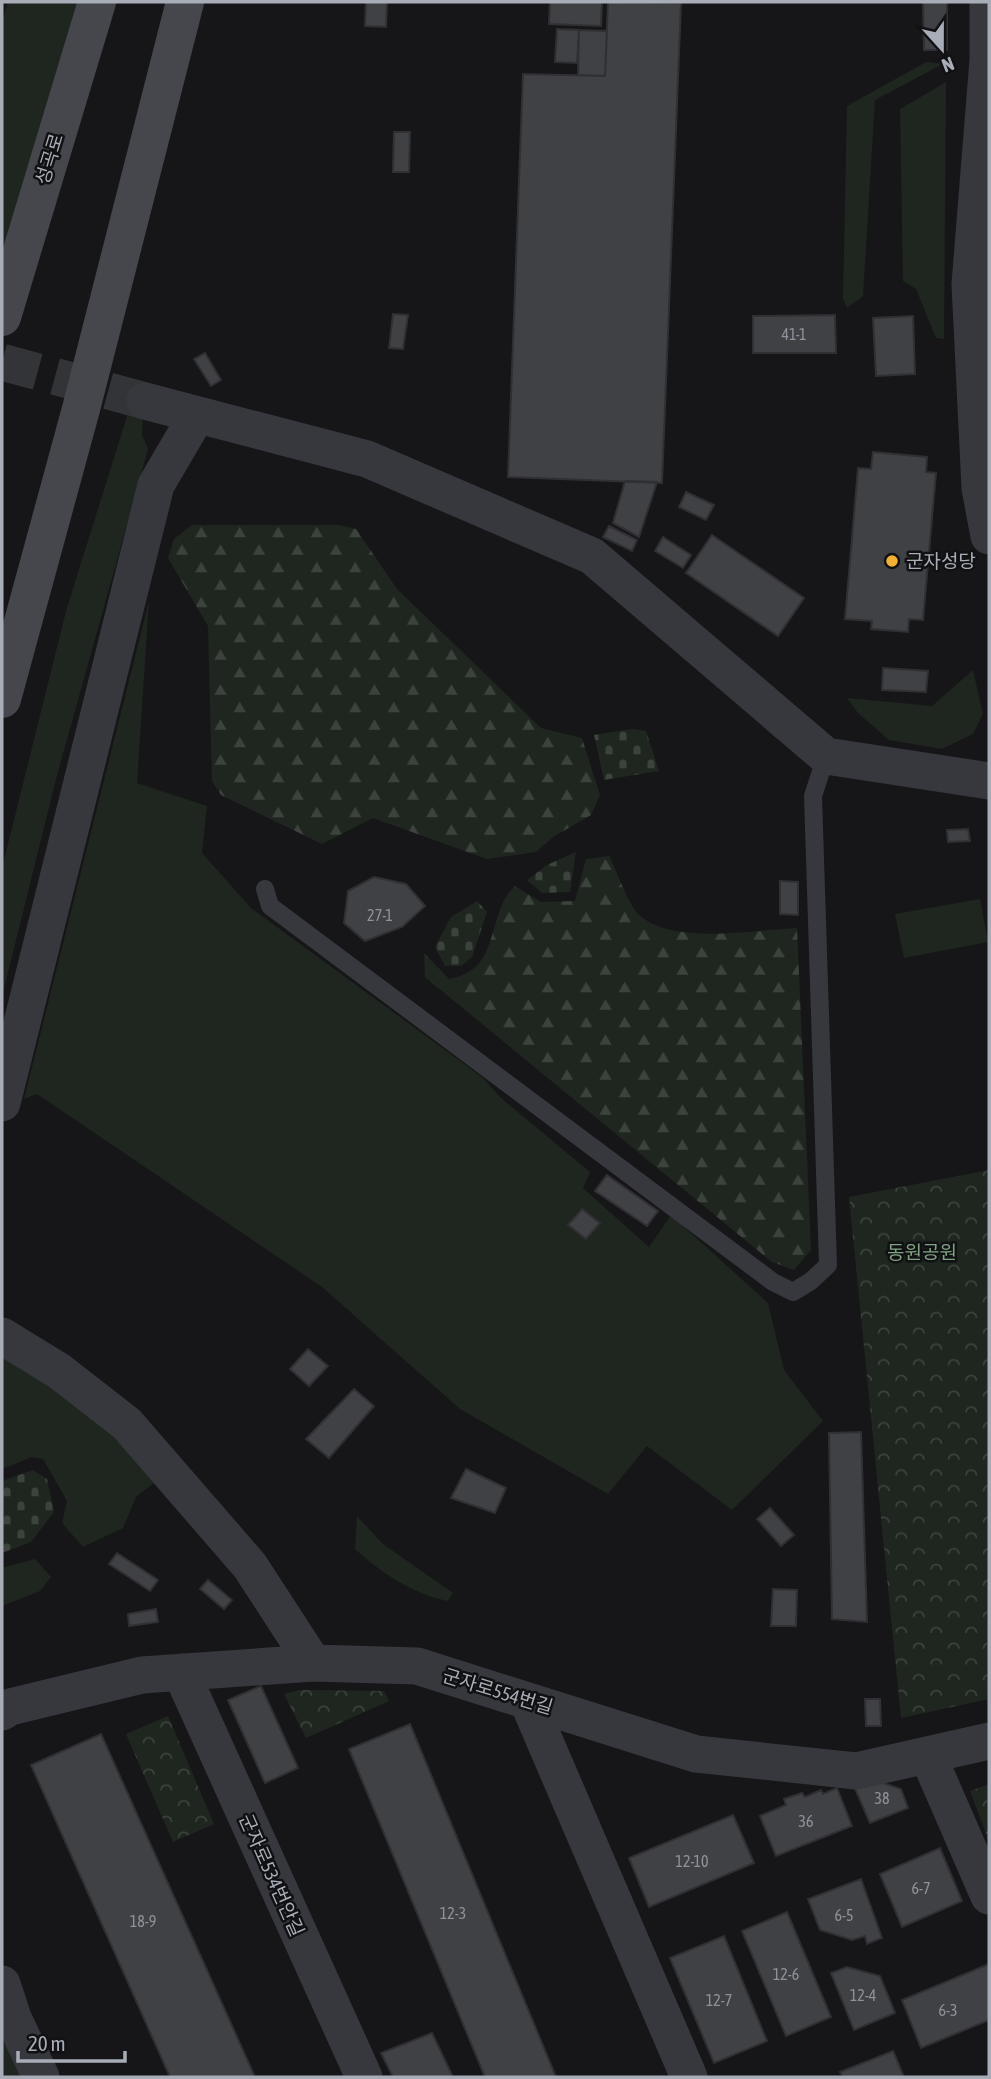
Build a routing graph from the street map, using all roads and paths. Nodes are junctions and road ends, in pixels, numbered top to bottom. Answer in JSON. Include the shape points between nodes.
{"nodes":[{"id":1,"x":97,"y":2,"type":"edge"},
{"id":2,"x":185,"y":2,"type":"edge"},
{"id":3,"x":989,"y":2,"type":"edge"},
{"id":4,"x":980,"y":282,"type":"edge"},
{"id":5,"x":2,"y":317,"type":"edge"},
{"id":6,"x":145,"y":401,"type":"tunnel mouth"},
{"id":7,"x":197,"y":415,"type":"junction"},
{"id":8,"x":989,"y":536,"type":"edge"},
{"id":9,"x":2,"y":699,"type":"edge"},
{"id":10,"x":826,"y":756,"type":"junction"},
{"id":11,"x":989,"y":781,"type":"edge"},
{"id":12,"x":265,"y":890,"type":"dead end"},
{"id":13,"x":2,"y":1103,"type":"edge"},
{"id":14,"x":2,"y":1336,"type":"edge"},
{"id":15,"x":313,"y":1663,"type":"junction"},
{"id":16,"x":181,"y":1672,"type":"junction"},
{"id":17,"x":528,"y":1702,"type":"junction"},
{"id":18,"x":2,"y":1712,"type":"edge"},
{"id":19,"x":989,"y":1741,"type":"edge"},
{"id":20,"x":928,"y":1756,"type":"junction"},
{"id":21,"x":989,"y":1896,"type":"edge"},
{"id":22,"x":2,"y":1984,"type":"edge"},
{"id":23,"x":41,"y":2077,"type":"edge"},
{"id":24,"x":364,"y":2077,"type":"edge"},
{"id":25,"x":689,"y":2077,"type":"edge"}],
"edges":[{"from":1,"to":5,"type":"main road","name":"성곡로"},
{"from":2,"to":9,"type":"main road"},
{"from":3,"to":4,"type":"street"},
{"from":4,"to":8,"type":"street","via":[[980,488]]},
{"from":6,"to":7,"type":"street"},
{"from":7,"to":10,"type":"street","via":[[367,459],[592,556]]},
{"from":7,"to":13,"type":"street","via":[[156,485]]},
{"from":10,"to":11,"type":"street"},
{"from":10,"to":12,"type":"lane","via":[[813,796],[828,1265],[793,1293],[270,906]]},
{"from":14,"to":15,"type":"street","via":[[58,1371],[127,1424],[250,1566]]},
{"from":15,"to":16,"type":"street","name":"군자로554번길"},
{"from":15,"to":17,"type":"street","name":"군자로554번길","via":[[417,1666]]},
{"from":16,"to":18,"type":"street","name":"군자로554번길","via":[[142,1675]]},
{"from":16,"to":24,"type":"street","name":"군자로534번안길"},
{"from":17,"to":20,"type":"street","name":"군자로554번길","via":[[696,1754],[856,1772]]},
{"from":17,"to":25,"type":"street"},
{"from":19,"to":20,"type":"street","name":"군자로554번길"},
{"from":20,"to":21,"type":"street"},
{"from":22,"to":23,"type":"street"}]}
